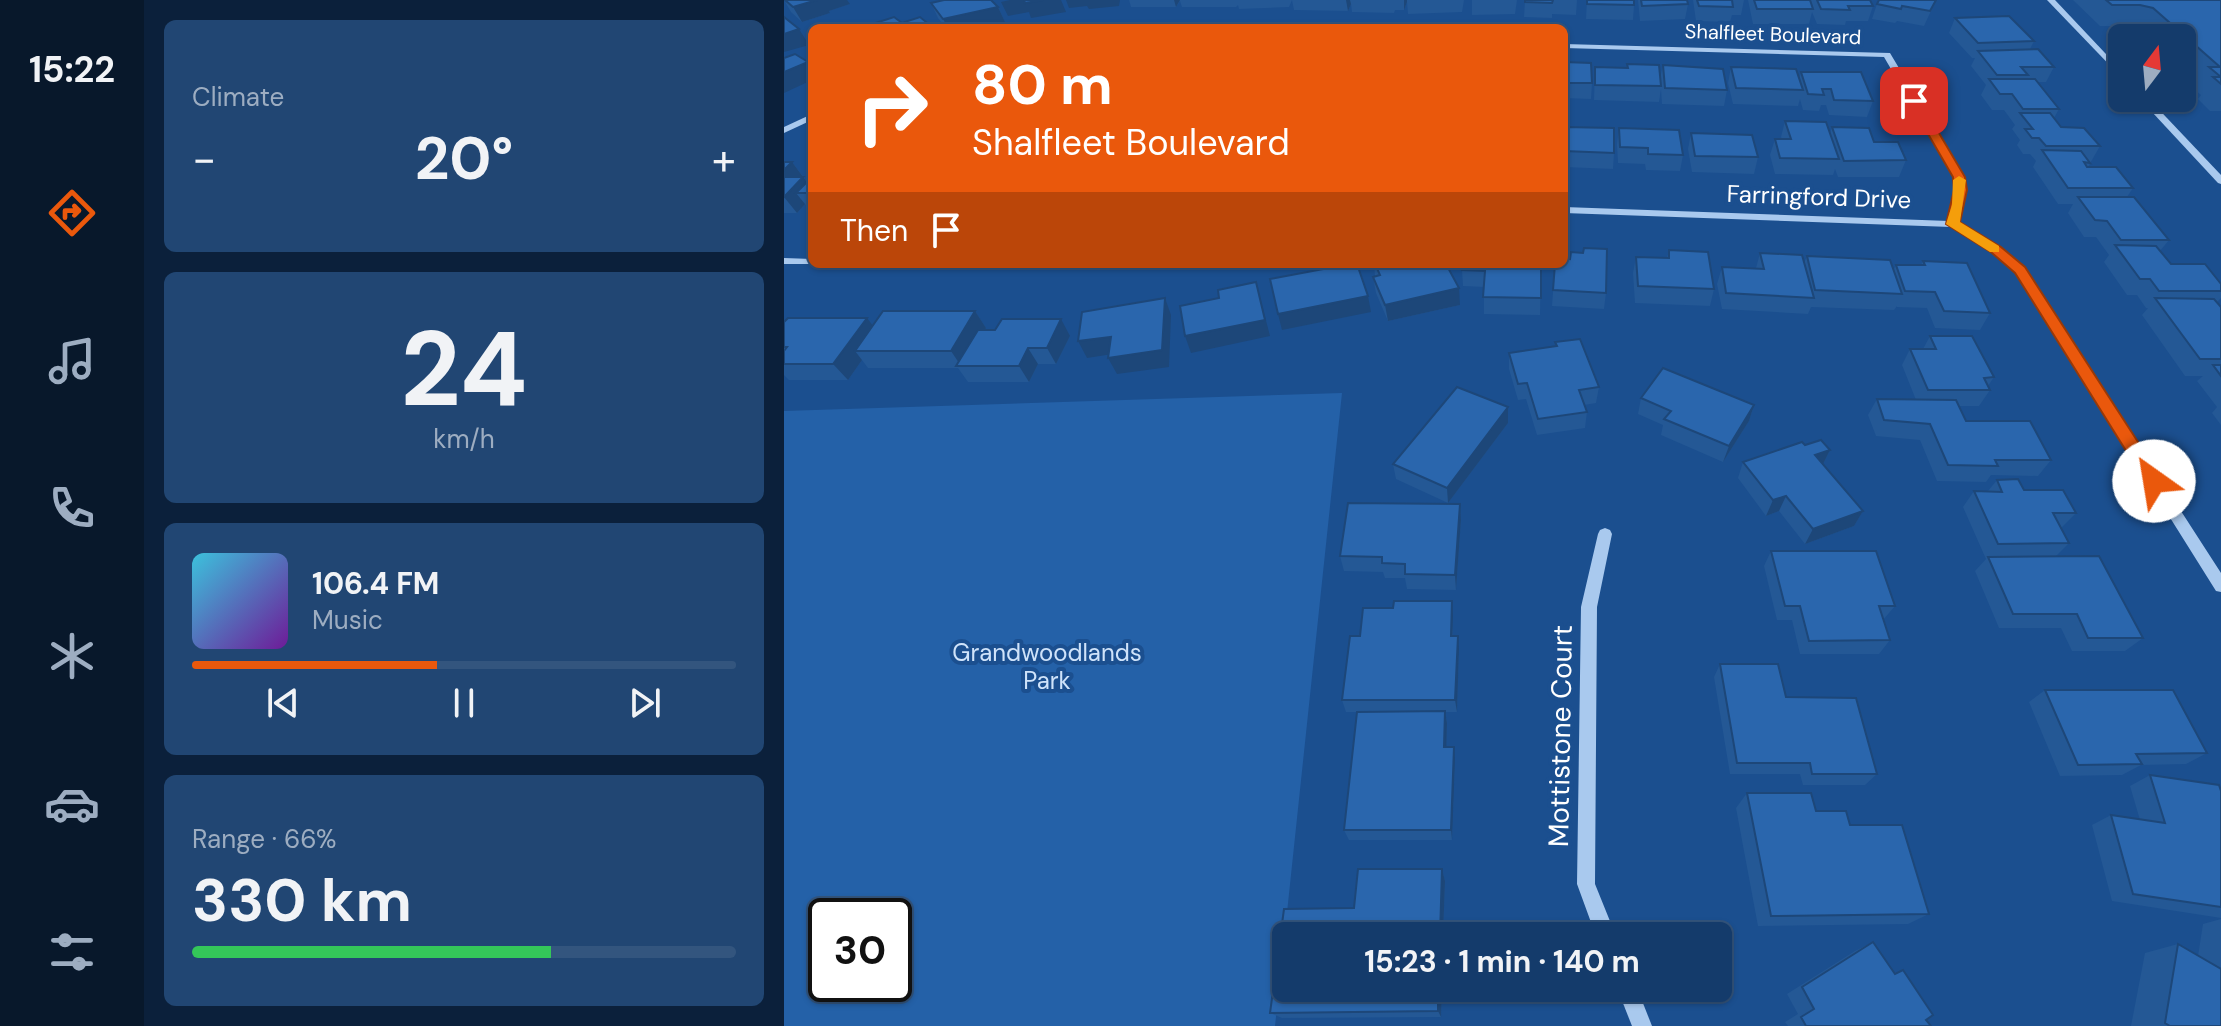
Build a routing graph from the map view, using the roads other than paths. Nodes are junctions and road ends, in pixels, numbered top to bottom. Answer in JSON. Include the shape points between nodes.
{"nodes":[{"id":1,"x":2051,"y":0,"type":"edge"},
{"id":2,"x":1568,"y":46,"type":"edge"},
{"id":3,"x":2108,"y":61,"type":"edge"},
{"id":4,"x":2156,"y":112,"type":"edge"},
{"id":5,"x":808,"y":119,"type":"edge"},
{"id":6,"x":784,"y":130,"type":"edge"},
{"id":7,"x":2221,"y":181,"type":"edge"},
{"id":8,"x":1568,"y":210,"type":"edge"},
{"id":9,"x":1953,"y":224,"type":"junction"},
{"id":10,"x":784,"y":261,"type":"edge"},
{"id":11,"x":808,"y":262,"type":"edge"},
{"id":12,"x":1605,"y":534,"type":"dead end"},
{"id":13,"x":2221,"y":586,"type":"edge"},
{"id":14,"x":1601,"y":922,"type":"edge"},
{"id":15,"x":1633,"y":1002,"type":"edge"},
{"id":16,"x":1642,"y":1026,"type":"edge"}],
"edges":[{"from":1,"to":3,"type":"street"},
{"from":2,"to":9,"type":"street","name":"Shalfleet Boulevard","via":[[1887,55],[1959,177]]},
{"from":4,"to":7,"type":"street"},
{"from":5,"to":6,"type":"street"},
{"from":8,"to":9,"type":"street","name":"Farringford Drive"},
{"from":9,"to":13,"type":"street","name":"Farringford Drive","via":[[2020,270]]},
{"from":10,"to":11,"type":"street"},
{"from":12,"to":14,"type":"street","name":"Mottistone Court","via":[[1589,607],[1586,884]]},
{"from":15,"to":16,"type":"street"}]}
